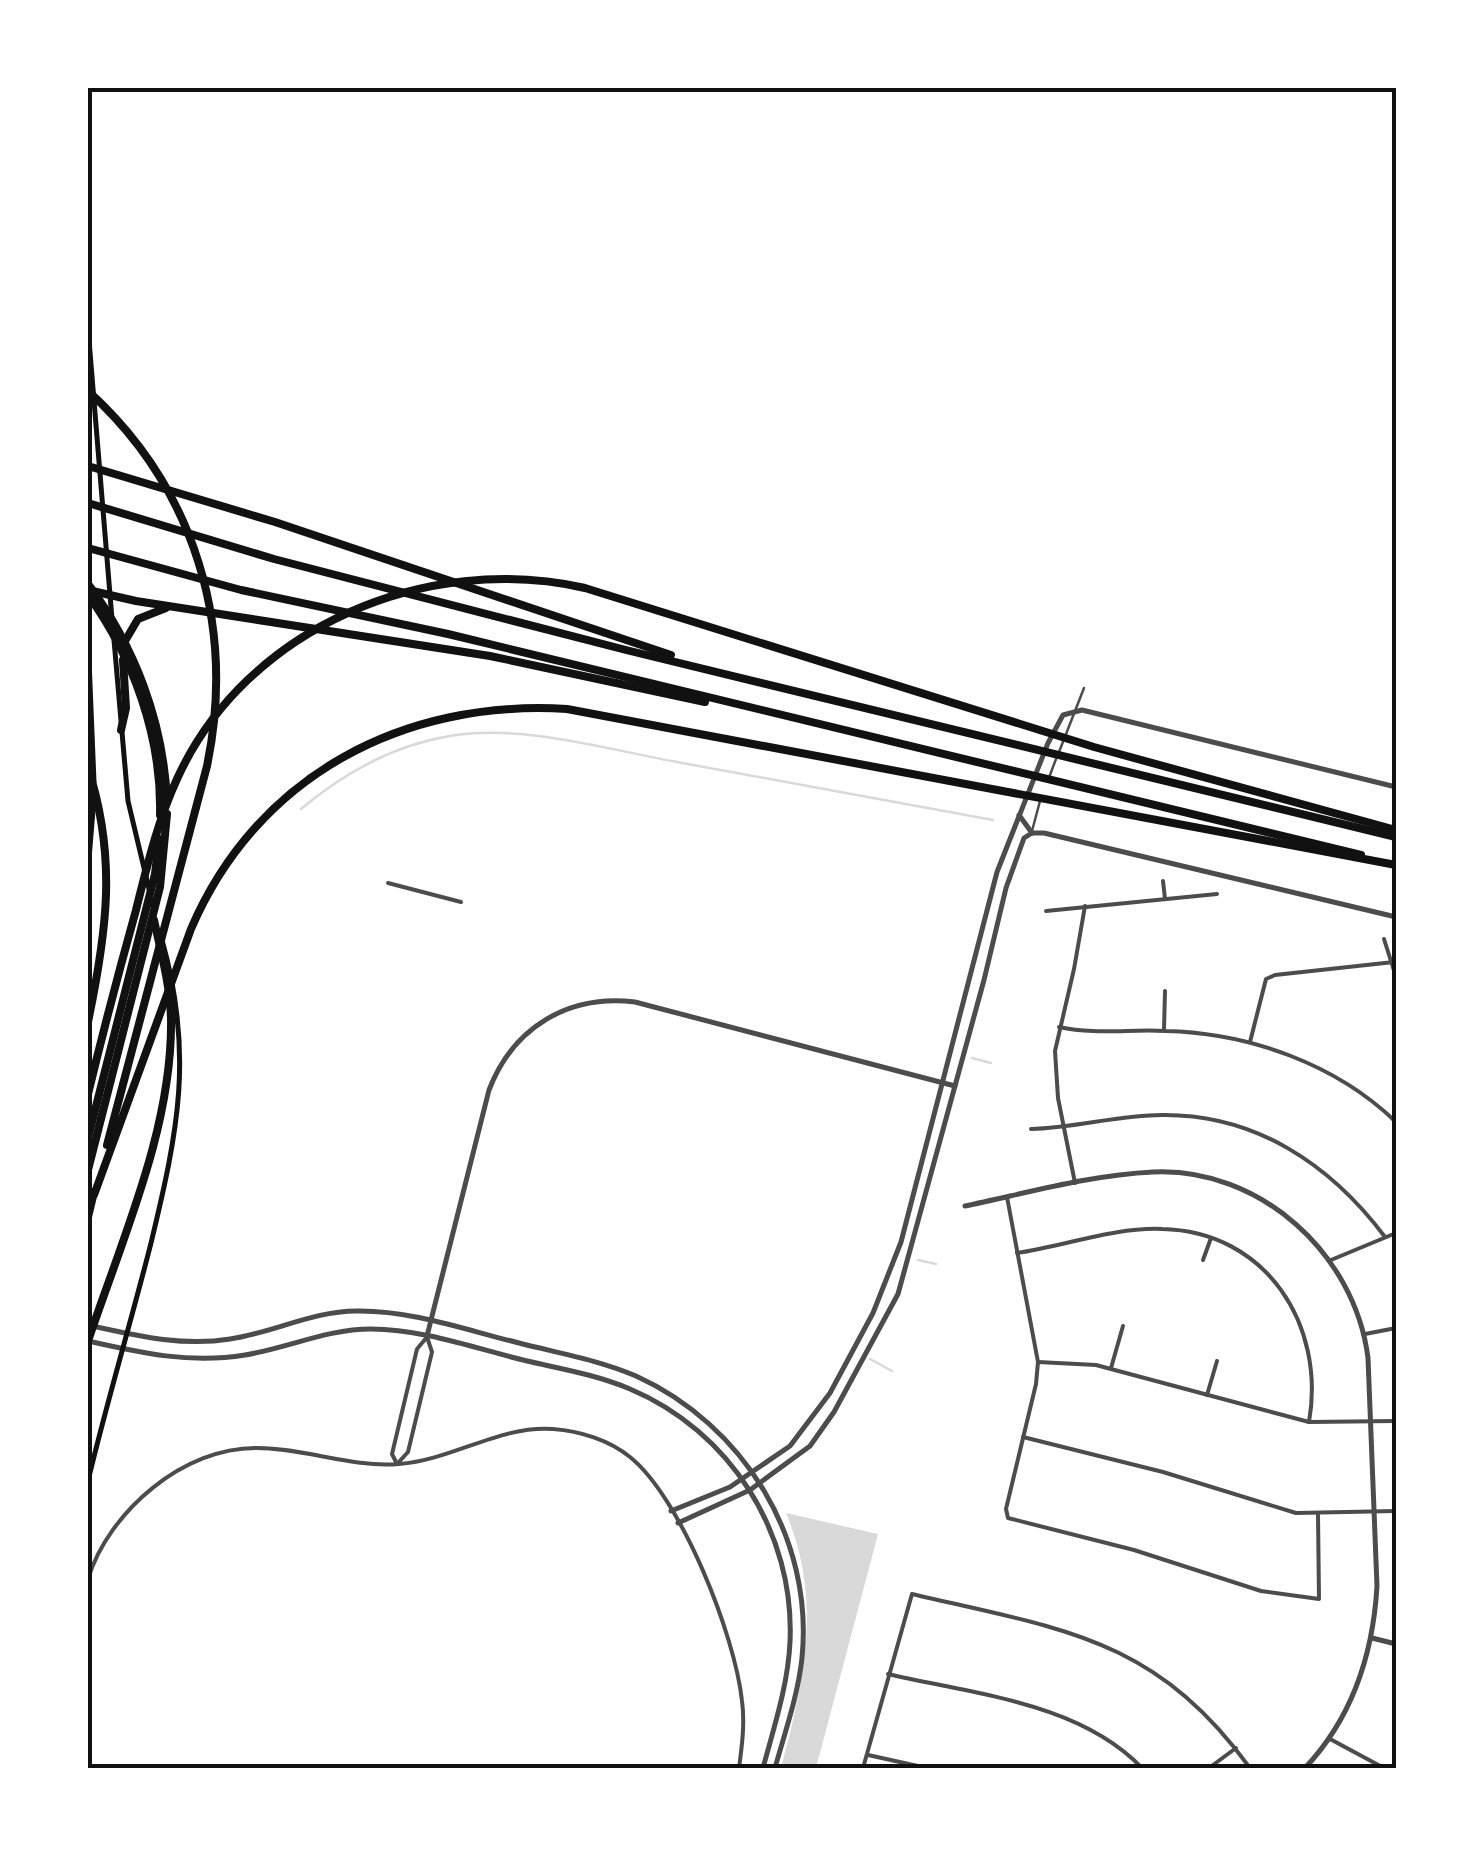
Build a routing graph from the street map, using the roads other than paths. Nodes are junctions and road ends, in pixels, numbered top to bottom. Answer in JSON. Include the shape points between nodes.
{"nodes":[{"id":1,"x":88,"y":328,"type":"edge"},
{"id":2,"x":88,"y":392,"type":"edge"},
{"id":3,"x":88,"y":466,"type":"edge"},
{"id":4,"x":102,"y":470,"type":"junction"},
{"id":5,"x":88,"y":503,"type":"edge"},
{"id":6,"x":88,"y":548,"type":"edge"},
{"id":7,"x":88,"y":589,"type":"edge"},
{"id":8,"x":111,"y":596,"type":"junction"},
{"id":9,"x":170,"y":606,"type":"junction"},
{"id":10,"x":88,"y":635,"type":"edge"},
{"id":11,"x":718,"y":671,"type":"junction"},
{"id":12,"x":1084,"y":688,"type":"dead end"},
{"id":13,"x":759,"y":710,"type":"junction"},
{"id":14,"x":1076,"y":710,"type":"junction"},
{"id":15,"x":120,"y":730,"type":"junction"},
{"id":16,"x":88,"y":768,"type":"edge"},
{"id":17,"x":1396,"y":787,"type":"edge"},
{"id":18,"x":1019,"y":815,"type":"junction"},
{"id":19,"x":1032,"y":832,"type":"junction"},
{"id":20,"x":1396,"y":833,"type":"edge"},
{"id":21,"x":1396,"y":865,"type":"edge"},
{"id":22,"x":88,"y":871,"type":"edge"},
{"id":23,"x":1163,"y":881,"type":"dead end"},
{"id":24,"x":388,"y":883,"type":"dead end"},
{"id":25,"x":88,"y":887,"type":"edge"},
{"id":26,"x":1217,"y":894,"type":"dead end"},
{"id":27,"x":150,"y":898,"type":"junction"},
{"id":28,"x":1166,"y":899,"type":"junction"},
{"id":29,"x":461,"y":902,"type":"dead end"},
{"id":30,"x":88,"y":906,"type":"edge"},
{"id":31,"x":1085,"y":906,"type":"junction"},
{"id":32,"x":1046,"y":911,"type":"dead end"},
{"id":33,"x":1396,"y":917,"type":"edge"},
{"id":34,"x":147,"y":924,"type":"junction"},
{"id":35,"x":1384,"y":938,"type":"dead end"},
{"id":36,"x":1394,"y":962,"type":"junction"},
{"id":37,"x":1396,"y":978,"type":"edge"},
{"id":38,"x":1165,"y":992,"type":"dead end"},
{"id":39,"x":88,"y":1022,"type":"edge"},
{"id":40,"x":1059,"y":1027,"type":"junction"},
{"id":41,"x":1164,"y":1030,"type":"junction"},
{"id":42,"x":1250,"y":1042,"type":"junction"},
{"id":43,"x":944,"y":1083,"type":"junction"},
{"id":44,"x":956,"y":1086,"type":"junction"},
{"id":45,"x":88,"y":1094,"type":"edge"},
{"id":46,"x":1396,"y":1122,"type":"edge"},
{"id":47,"x":1065,"y":1128,"type":"junction"},
{"id":48,"x":1031,"y":1129,"type":"dead end"},
{"id":49,"x":88,"y":1138,"type":"edge"},
{"id":50,"x":88,"y":1170,"type":"edge"},
{"id":51,"x":1075,"y":1183,"type":"junction"},
{"id":52,"x":94,"y":1195,"type":"junction"},
{"id":53,"x":1006,"y":1198,"type":"junction"},
{"id":54,"x":966,"y":1206,"type":"dead end"},
{"id":55,"x":88,"y":1217,"type":"edge"},
{"id":56,"x":1396,"y":1232,"type":"edge"},
{"id":57,"x":1211,"y":1238,"type":"junction"},
{"id":58,"x":1385,"y":1238,"type":"junction"},
{"id":59,"x":1018,"y":1253,"type":"junction"},
{"id":60,"x":1203,"y":1260,"type":"dead end"},
{"id":61,"x":1331,"y":1260,"type":"junction"},
{"id":62,"x":431,"y":1321,"type":"junction"},
{"id":63,"x":88,"y":1325,"type":"edge"},
{"id":64,"x":1123,"y":1326,"type":"dead end"},
{"id":65,"x":1396,"y":1328,"type":"edge"},
{"id":66,"x":128,"y":1334,"type":"junction"},
{"id":67,"x":1365,"y":1334,"type":"junction"},
{"id":68,"x":427,"y":1336,"type":"junction"},
{"id":69,"x":88,"y":1341,"type":"edge"},
{"id":70,"x":124,"y":1350,"type":"junction"},
{"id":71,"x":1216,"y":1361,"type":"dead end"},
{"id":72,"x":1038,"y":1362,"type":"junction"},
{"id":73,"x":1112,"y":1368,"type":"junction"},
{"id":74,"x":1207,"y":1396,"type":"junction"},
{"id":75,"x":1396,"y":1420,"type":"edge"},
{"id":76,"x":1309,"y":1422,"type":"junction"},
{"id":77,"x":1372,"y":1422,"type":"junction"},
{"id":78,"x":1024,"y":1437,"type":"junction"},
{"id":79,"x":397,"y":1464,"type":"junction"},
{"id":80,"x":757,"y":1478,"type":"junction"},
{"id":81,"x":88,"y":1481,"type":"edge"},
{"id":82,"x":746,"y":1485,"type":"junction"},
{"id":83,"x":1396,"y":1511,"type":"edge"},
{"id":84,"x":672,"y":1512,"type":"junction"},
{"id":85,"x":1374,"y":1512,"type":"junction"},
{"id":86,"x":1318,"y":1514,"type":"junction"},
{"id":87,"x":678,"y":1523,"type":"junction"},
{"id":88,"x":88,"y":1579,"type":"edge"},
{"id":89,"x":1372,"y":1638,"type":"junction"},
{"id":90,"x":1396,"y":1644,"type":"edge"},
{"id":91,"x":888,"y":1674,"type":"junction"},
{"id":92,"x":1330,"y":1740,"type":"junction"},
{"id":93,"x":1236,"y":1748,"type":"junction"},
{"id":94,"x":866,"y":1754,"type":"junction"},
{"id":95,"x":1376,"y":1767,"type":"edge"},
{"id":96,"x":739,"y":1768,"type":"edge"},
{"id":97,"x":762,"y":1768,"type":"edge"},
{"id":98,"x":775,"y":1768,"type":"edge"},
{"id":99,"x":862,"y":1768,"type":"edge"},
{"id":100,"x":927,"y":1768,"type":"edge"},
{"id":101,"x":1142,"y":1768,"type":"edge"},
{"id":102,"x":1209,"y":1768,"type":"edge"},
{"id":103,"x":1250,"y":1768,"type":"edge"},
{"id":104,"x":1304,"y":1768,"type":"edge"},
{"id":105,"x":1384,"y":1768,"type":"edge"}],
"edges":[{"from":1,"to":4,"type":"main road"},
{"from":2,"to":52,"type":"highway","via":[[132,437],[186,524],[214,620],[218,680],[204,780]]},
{"from":3,"to":4,"type":"highway"},
{"from":4,"to":8,"type":"main road"},
{"from":4,"to":11,"type":"highway"},
{"from":5,"to":11,"type":"highway","via":[[274,559]]},
{"from":6,"to":13,"type":"highway"},
{"from":7,"to":8,"type":"highway"},
{"from":7,"to":34,"type":"highway","via":[[132,656],[160,740],[167,834]]},
{"from":8,"to":9,"type":"highway"},
{"from":8,"to":15,"type":"main road"},
{"from":9,"to":13,"type":"highway","via":[[490,656]]},
{"from":9,"to":15,"type":"highway","via":[[146,614],[128,632]]},
{"from":10,"to":22,"type":"main road","via":[[95,759]]},
{"from":11,"to":20,"type":"highway"},
{"from":12,"to":14,"type":"lane"},
{"from":13,"to":21,"type":"highway"},
{"from":14,"to":17,"type":"street"},
{"from":14,"to":18,"type":"street","via":[[1059,721]]},
{"from":14,"to":19,"type":"lane"},
{"from":15,"to":27,"type":"main road"},
{"from":16,"to":39,"type":"highway","via":[[106,858],[104,937]]},
{"from":18,"to":19,"type":"street"},
{"from":18,"to":43,"type":"street","via":[[997,872]]},
{"from":19,"to":33,"type":"street"},
{"from":19,"to":44,"type":"street","via":[[1010,876]]},
{"from":20,"to":45,"type":"highway","via":[[1094,748],[596,591],[541,580],[434,584],[321,625],[279,654],[202,736],[165,810]]},
{"from":21,"to":52,"type":"highway","via":[[567,709],[518,707],[414,725],[327,766],[260,823],[228,862],[199,909]]},
{"from":23,"to":28,"type":"street"},
{"from":24,"to":29,"type":"street"},
{"from":25,"to":30,"type":"highway"},
{"from":26,"to":28,"type":"street"},
{"from":27,"to":66,"type":"main road","via":[[175,990],[180,1097],[168,1179]]},
{"from":27,"to":69,"type":"highway","via":[[171,1014],[165,1096]]},
{"from":28,"to":31,"type":"street"},
{"from":31,"to":32,"type":"street"},
{"from":31,"to":40,"type":"street"},
{"from":34,"to":49,"type":"highway"},
{"from":34,"to":50,"type":"highway"},
{"from":35,"to":36,"type":"street"},
{"from":36,"to":37,"type":"street"},
{"from":36,"to":42,"type":"street","via":[[1266,980]]},
{"from":38,"to":41,"type":"street"},
{"from":40,"to":41,"type":"street","via":[[1087,1033]]},
{"from":40,"to":47,"type":"street","via":[[1055,1072]]},
{"from":41,"to":42,"type":"street"},
{"from":42,"to":46,"type":"street","via":[[1324,1072]]},
{"from":43,"to":44,"type":"street"},
{"from":43,"to":62,"type":"street","via":[[652,1005],[600,1000],[561,1010],[526,1033],[492,1082]]},
{"from":43,"to":80,"type":"street","via":[[894,1267],[874,1314],[816,1416]]},
{"from":44,"to":80,"type":"street","via":[[898,1294],[823,1431]]},
{"from":47,"to":48,"type":"street"},
{"from":47,"to":51,"type":"street"},
{"from":47,"to":58,"type":"street","via":[[1164,1115],[1263,1136],[1332,1177]]},
{"from":51,"to":53,"type":"street"},
{"from":51,"to":61,"type":"street","via":[[1156,1172],[1222,1182],[1286,1215]]},
{"from":52,"to":55,"type":"highway"},
{"from":53,"to":54,"type":"street"},
{"from":53,"to":59,"type":"street"},
{"from":56,"to":58,"type":"street"},
{"from":57,"to":59,"type":"street","via":[[1141,1229]]},
{"from":57,"to":60,"type":"street"},
{"from":57,"to":76,"type":"street","via":[[1268,1274],[1288,1298],[1310,1352]]},
{"from":58,"to":61,"type":"street"},
{"from":59,"to":72,"type":"street"},
{"from":61,"to":67,"type":"street"},
{"from":62,"to":66,"type":"street","via":[[355,1311],[228,1340]]},
{"from":62,"to":68,"type":"street"},
{"from":62,"to":80,"type":"street","via":[[639,1378],[696,1413]]},
{"from":63,"to":66,"type":"street"},
{"from":64,"to":73,"type":"street"},
{"from":65,"to":67,"type":"street"},
{"from":66,"to":70,"type":"main road"},
{"from":67,"to":77,"type":"street"},
{"from":68,"to":70,"type":"street","via":[[343,1330],[211,1360]]},
{"from":68,"to":79,"type":"street","via":[[417,1349],[392,1454]]},
{"from":68,"to":79,"type":"street","via":[[432,1352],[408,1452]]},
{"from":68,"to":82,"type":"street","via":[[638,1393],[696,1428]]},
{"from":69,"to":70,"type":"street"},
{"from":70,"to":81,"type":"main road"},
{"from":71,"to":74,"type":"street"},
{"from":72,"to":73,"type":"street"},
{"from":72,"to":78,"type":"street"},
{"from":73,"to":74,"type":"street"},
{"from":74,"to":76,"type":"street"},
{"from":75,"to":77,"type":"street"},
{"from":76,"to":77,"type":"street"},
{"from":77,"to":85,"type":"street"},
{"from":78,"to":86,"type":"street","via":[[1276,1509]]},
{"from":78,"to":86,"type":"street","via":[[1008,1518],[1261,1591],[1319,1599]]},
{"from":79,"to":84,"type":"street","via":[[445,1457],[511,1433],[577,1432],[630,1458]]},
{"from":79,"to":88,"type":"street","via":[[262,1448],[214,1456],[168,1478],[137,1503],[112,1532]]},
{"from":80,"to":82,"type":"street"},
{"from":80,"to":82,"type":"street"},
{"from":80,"to":98,"type":"street","via":[[791,1551],[802,1617],[800,1672]]},
{"from":82,"to":84,"type":"street"},
{"from":82,"to":87,"type":"street"},
{"from":82,"to":97,"type":"street","via":[[777,1548],[790,1611],[786,1678]]},
{"from":83,"to":85,"type":"street"},
{"from":84,"to":87,"type":"street"},
{"from":85,"to":86,"type":"street"},
{"from":85,"to":89,"type":"street"},
{"from":87,"to":96,"type":"street","via":[[734,1662],[743,1719]]},
{"from":89,"to":90,"type":"street"},
{"from":89,"to":92,"type":"street","via":[[1354,1695]]},
{"from":91,"to":93,"type":"street","via":[[912,1594],[1100,1642],[1160,1676]]},
{"from":91,"to":94,"type":"street"},
{"from":91,"to":101,"type":"street","via":[[1054,1714]]},
{"from":92,"to":95,"type":"street"},
{"from":92,"to":104,"type":"street"},
{"from":93,"to":102,"type":"street"},
{"from":93,"to":103,"type":"street"},
{"from":94,"to":99,"type":"street"},
{"from":94,"to":100,"type":"street"},
{"from":95,"to":105,"type":"street"}]}
